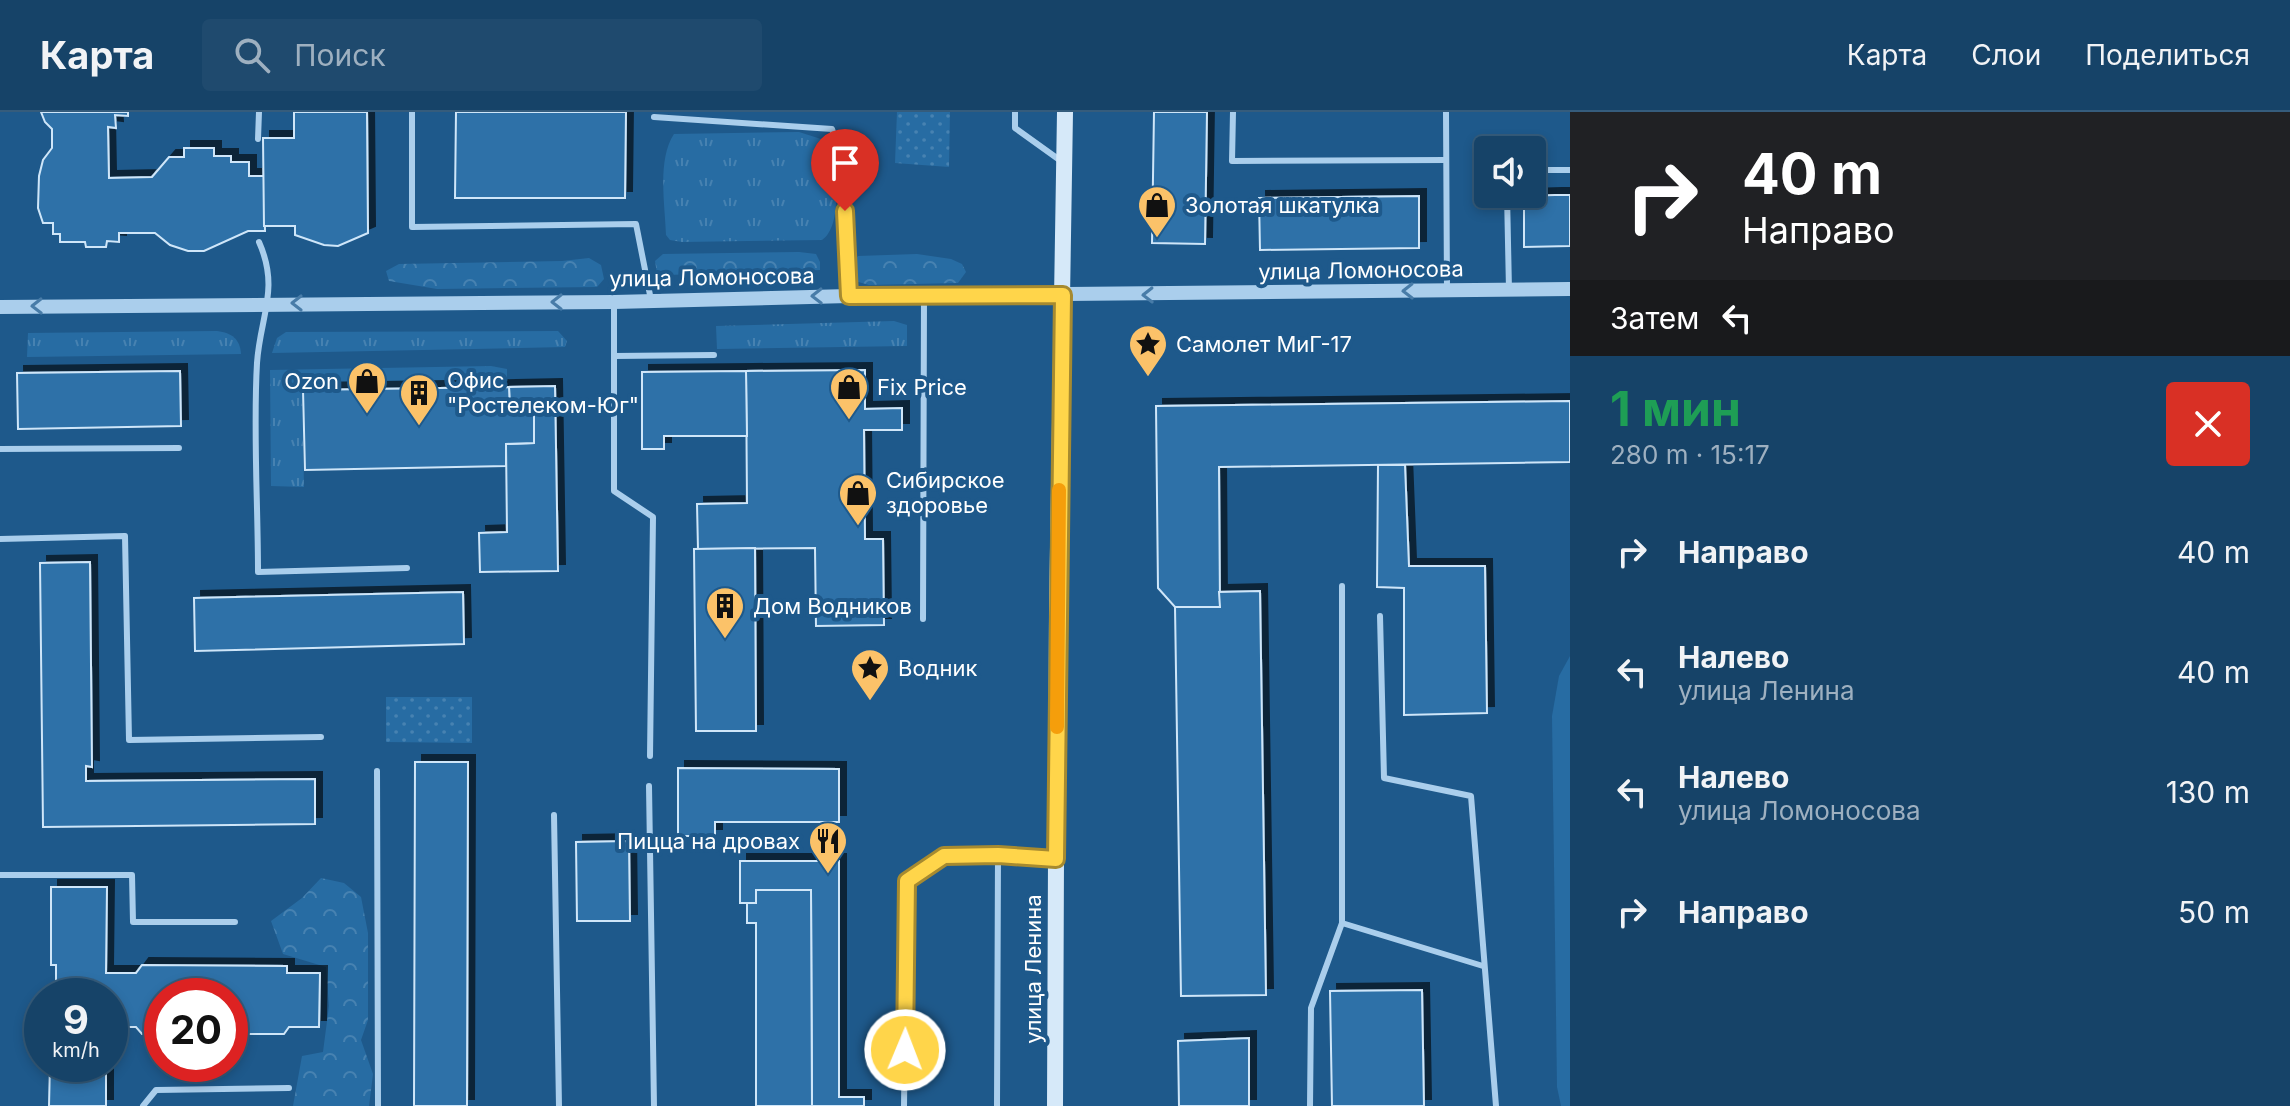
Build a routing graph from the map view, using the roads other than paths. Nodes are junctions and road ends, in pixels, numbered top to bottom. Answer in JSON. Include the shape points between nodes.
{"nodes":[{"id":1,"x":259,"y":112,"type":"edge"},
{"id":2,"x":412,"y":112,"type":"edge"},
{"id":3,"x":1015,"y":112,"type":"edge"},
{"id":4,"x":1065,"y":112,"type":"edge"},
{"id":5,"x":1233,"y":112,"type":"edge"},
{"id":6,"x":1446,"y":112,"type":"edge"},
{"id":7,"x":654,"y":117,"type":"dead end"},
{"id":8,"x":258,"y":139,"type":"dead end"},
{"id":9,"x":1446,"y":160,"type":"junction"},
{"id":10,"x":1065,"y":164,"type":"junction"},
{"id":11,"x":1546,"y":170,"type":"edge"},
{"id":12,"x":1570,"y":170,"type":"edge"},
{"id":13,"x":1507,"y":208,"type":"edge"},
{"id":14,"x":259,"y":242,"type":"dead end"},
{"id":15,"x":1570,"y":289,"type":"edge"},
{"id":16,"x":1509,"y":290,"type":"junction"},
{"id":17,"x":1447,"y":291,"type":"junction"},
{"id":18,"x":1063,"y":295,"type":"junction"},
{"id":19,"x":849,"y":296,"type":"junction"},
{"id":20,"x":924,"y":296,"type":"junction"},
{"id":21,"x":651,"y":300,"type":"junction"},
{"id":22,"x":614,"y":302,"type":"junction"},
{"id":23,"x":269,"y":303,"type":"junction"},
{"id":24,"x":0,"y":307,"type":"edge"},
{"id":25,"x":714,"y":355,"type":"dead end"},
{"id":26,"x":614,"y":356,"type":"junction"},
{"id":27,"x":179,"y":448,"type":"dead end"},
{"id":28,"x":0,"y":449,"type":"edge"},
{"id":29,"x":0,"y":539,"type":"edge"},
{"id":30,"x":407,"y":568,"type":"dead end"},
{"id":31,"x":1342,"y":586,"type":"dead end"},
{"id":32,"x":1380,"y":616,"type":"dead end"},
{"id":33,"x":923,"y":619,"type":"dead end"},
{"id":34,"x":321,"y":737,"type":"dead end"},
{"id":35,"x":650,"y":756,"type":"dead end"},
{"id":36,"x":377,"y":771,"type":"dead end"},
{"id":37,"x":649,"y":786,"type":"dead end"},
{"id":38,"x":554,"y":815,"type":"dead end"},
{"id":39,"x":998,"y":855,"type":"junction"},
{"id":40,"x":1056,"y":859,"type":"junction"},
{"id":41,"x":0,"y":875,"type":"edge"},
{"id":42,"x":235,"y":922,"type":"dead end"},
{"id":43,"x":1342,"y":923,"type":"junction"},
{"id":44,"x":1483,"y":966,"type":"junction"},
{"id":45,"x":289,"y":1088,"type":"dead end"},
{"id":46,"x":143,"y":1106,"type":"edge"},
{"id":47,"x":378,"y":1106,"type":"edge"},
{"id":48,"x":559,"y":1106,"type":"edge"},
{"id":49,"x":654,"y":1106,"type":"edge"},
{"id":50,"x":904,"y":1106,"type":"edge"},
{"id":51,"x":997,"y":1106,"type":"edge"},
{"id":52,"x":1055,"y":1106,"type":"edge"},
{"id":53,"x":1310,"y":1106,"type":"edge"},
{"id":54,"x":1496,"y":1106,"type":"edge"}],
"edges":[{"from":1,"to":8,"type":"lane"},
{"from":2,"to":21,"type":"lane","via":[[412,227],[636,224]]},
{"from":3,"to":10,"type":"lane","via":[[1015,128]]},
{"from":4,"to":10,"type":"main road","name":"улица Ленина"},
{"from":5,"to":9,"type":"lane","via":[[1232,161]]},
{"from":6,"to":9,"type":"lane"},
{"from":7,"to":19,"type":"lane","via":[[832,129],[845,168]]},
{"from":9,"to":17,"type":"lane"},
{"from":10,"to":18,"type":"main road","name":"улица Ленина"},
{"from":11,"to":12,"type":"lane"},
{"from":13,"to":16,"type":"lane"},
{"from":14,"to":23,"type":"lane","via":[[267,260]]},
{"from":15,"to":16,"type":"street","name":"улица Ломоносова"},
{"from":16,"to":17,"type":"street","name":"улица Ломоносова"},
{"from":17,"to":18,"type":"street","name":"улица Ломоносова","one_way":true},
{"from":18,"to":20,"type":"street","name":"улица Ломоносова"},
{"from":18,"to":40,"type":"main road","name":"улица Ленина"},
{"from":19,"to":20,"type":"street","name":"улица Ломоносова"},
{"from":19,"to":21,"type":"street","name":"улица Ломоносова","one_way":true},
{"from":20,"to":33,"type":"lane"},
{"from":21,"to":22,"type":"street","name":"улица Ломоносова"},
{"from":22,"to":23,"type":"street","name":"улица Ломоносова","one_way":true},
{"from":22,"to":26,"type":"lane"},
{"from":23,"to":24,"type":"street","name":"улица Ломоносова","one_way":true},
{"from":23,"to":30,"type":"lane","via":[[257,360],[258,572]]},
{"from":25,"to":26,"type":"lane"},
{"from":26,"to":35,"type":"lane","via":[[614,491],[653,517]]},
{"from":27,"to":28,"type":"lane"},
{"from":29,"to":34,"type":"lane","via":[[125,536],[129,740]]},
{"from":31,"to":43,"type":"lane"},
{"from":32,"to":44,"type":"lane","via":[[1384,778],[1471,796]]},
{"from":36,"to":47,"type":"lane"},
{"from":37,"to":49,"type":"lane"},
{"from":38,"to":48,"type":"lane"},
{"from":39,"to":40,"type":"lane"},
{"from":39,"to":50,"type":"lane","via":[[944,856],[907,881]]},
{"from":39,"to":51,"type":"lane"},
{"from":40,"to":52,"type":"main road","name":"улица Ленина"},
{"from":41,"to":42,"type":"lane","via":[[132,875],[133,922]]},
{"from":43,"to":44,"type":"lane"},
{"from":43,"to":53,"type":"lane","via":[[1311,1008]]},
{"from":44,"to":54,"type":"lane"},
{"from":45,"to":46,"type":"lane","via":[[156,1090]]}]}
